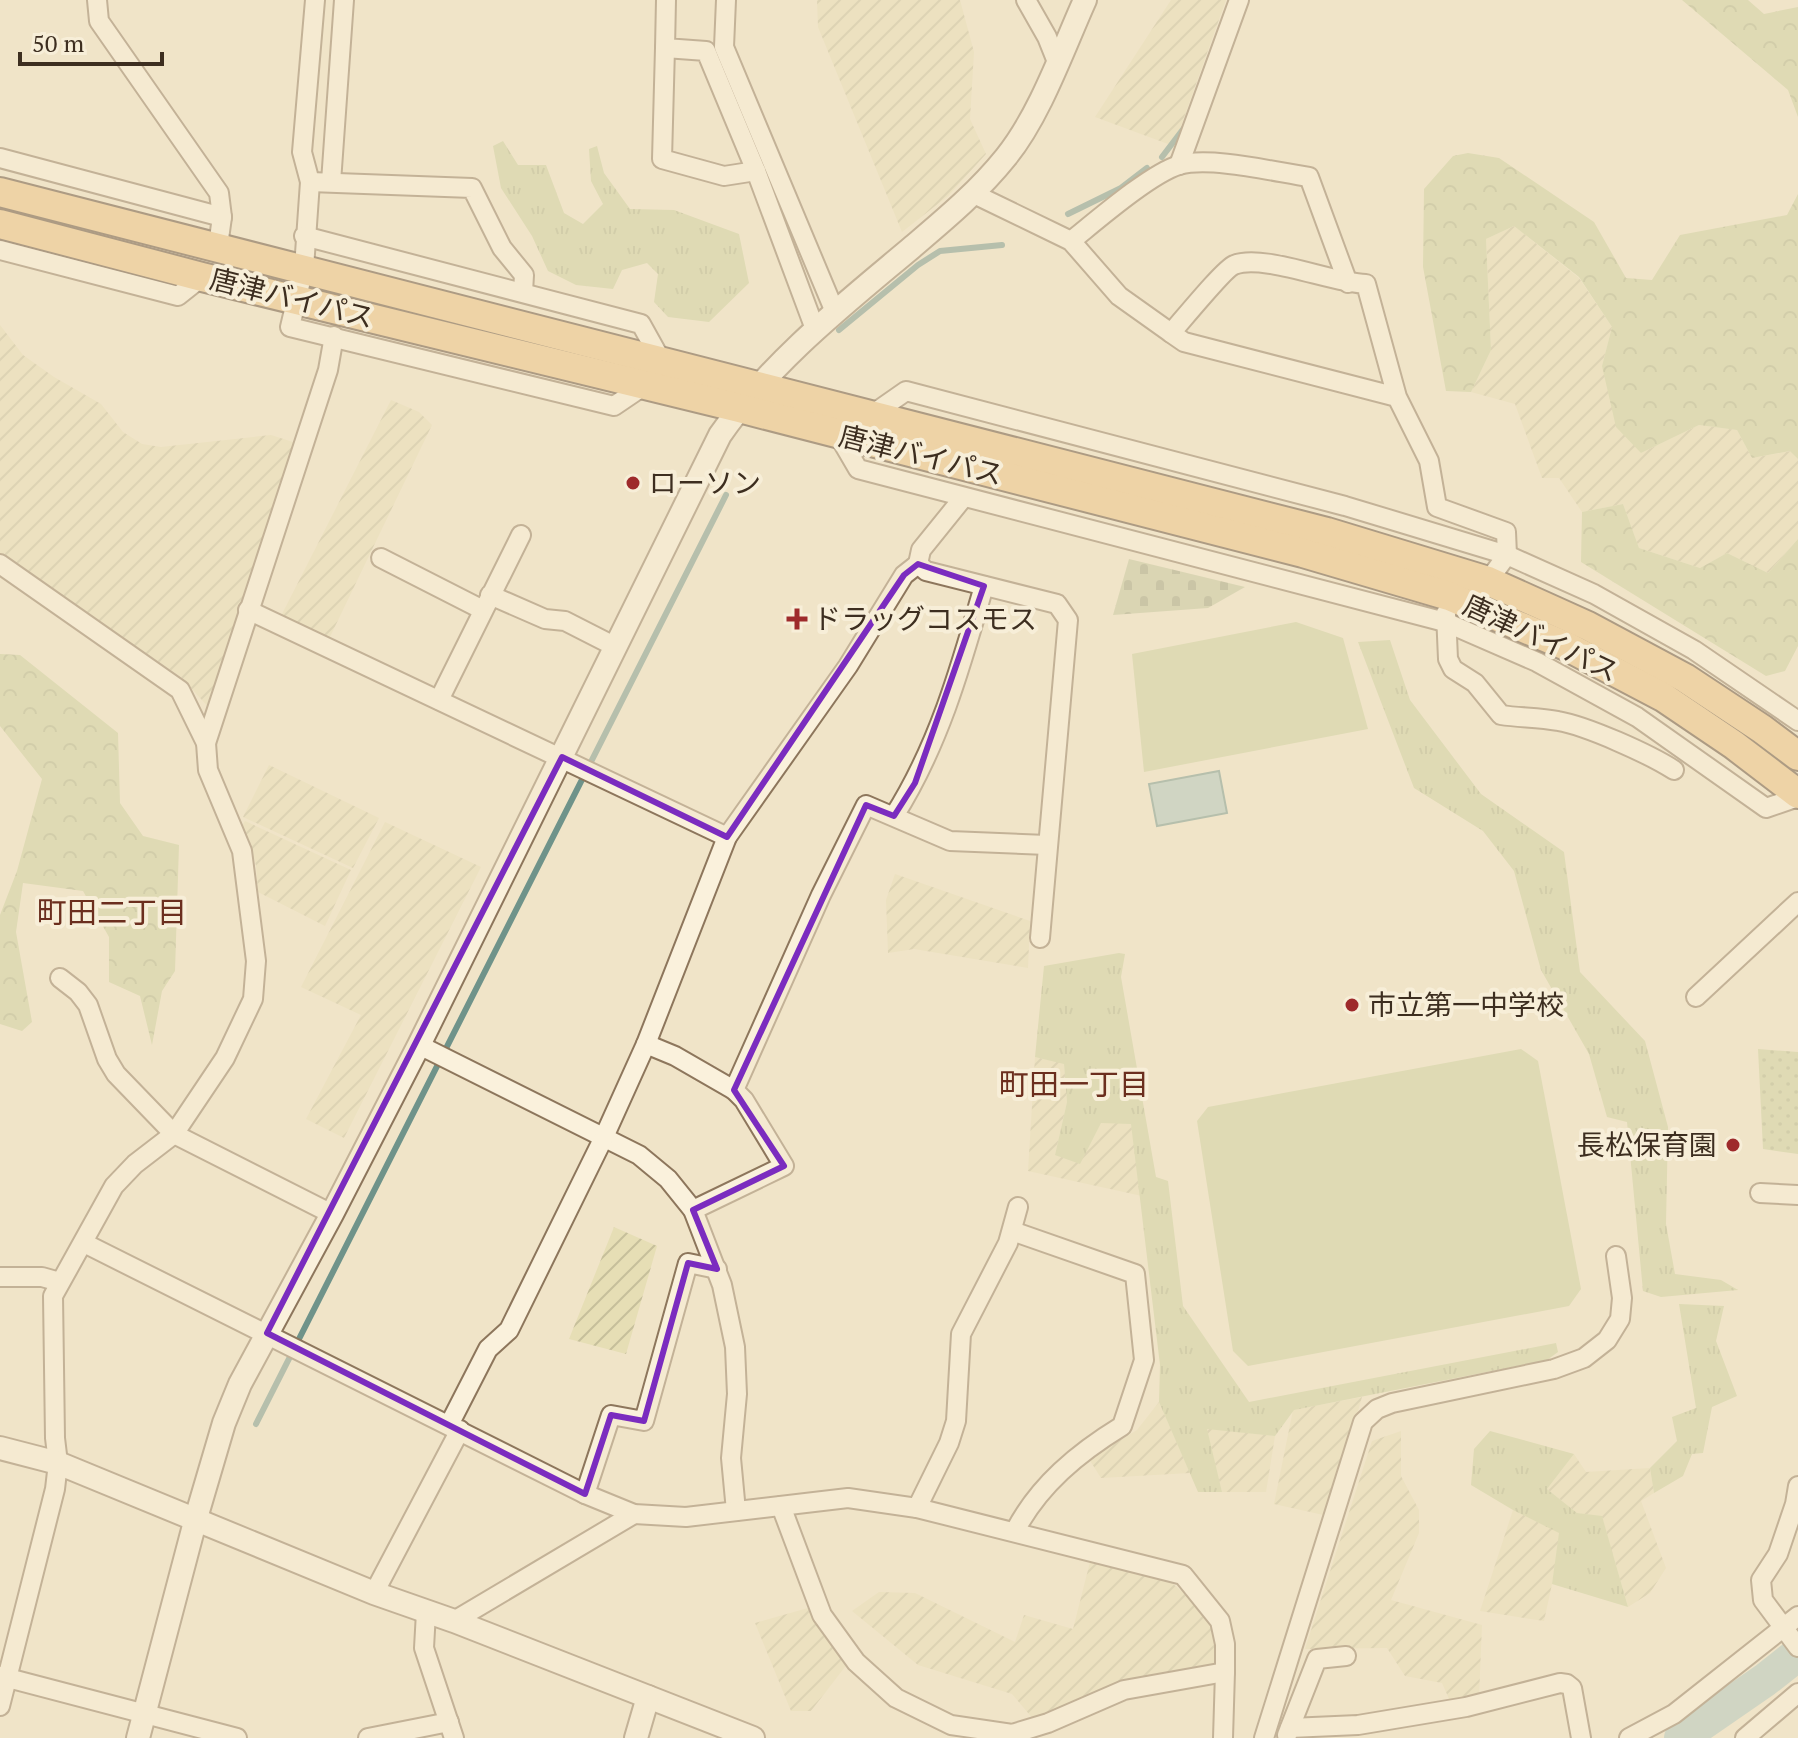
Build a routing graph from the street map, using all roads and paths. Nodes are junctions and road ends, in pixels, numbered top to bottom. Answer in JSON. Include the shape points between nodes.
{"nodes":[{"id":1,"x":97,"y":0,"type":"edge"},
{"id":2,"x":315,"y":0,"type":"edge"},
{"id":3,"x":344,"y":0,"type":"edge"},
{"id":4,"x":666,"y":0,"type":"edge"},
{"id":5,"x":726,"y":0,"type":"edge"},
{"id":6,"x":1026,"y":0,"type":"edge"},
{"id":7,"x":1085,"y":0,"type":"edge"},
{"id":8,"x":1239,"y":0,"type":"edge"},
{"id":9,"x":665,"y":48,"type":"junction"},
{"id":10,"x":1057,"y":62,"type":"junction"},
{"id":11,"x":0,"y":158,"type":"edge"},
{"id":12,"x":1179,"y":165,"type":"junction"},
{"id":13,"x":756,"y":171,"type":"junction"},
{"id":14,"x":310,"y":182,"type":"junction"},
{"id":15,"x":331,"y":182,"type":"junction"},
{"id":16,"x":0,"y":192,"type":"edge"},
{"id":17,"x":974,"y":194,"type":"junction"},
{"id":18,"x":222,"y":217,"type":"junction"},
{"id":19,"x":0,"y":224,"type":"edge"},
{"id":20,"x":304,"y":236,"type":"junction"},
{"id":21,"x":1071,"y":241,"type":"junction"},
{"id":22,"x":218,"y":246,"type":"junction"},
{"id":23,"x":0,"y":250,"type":"edge"},
{"id":24,"x":304,"y":268,"type":"junction"},
{"id":25,"x":202,"y":277,"type":"junction"},
{"id":26,"x":1348,"y":283,"type":"junction"},
{"id":27,"x":523,"y":292,"type":"junction"},
{"id":28,"x":297,"y":299,"type":"junction"},
{"id":29,"x":835,"y":312,"type":"junction"},
{"id":30,"x":815,"y":329,"type":"junction"},
{"id":31,"x":1171,"y":333,"type":"junction"},
{"id":32,"x":334,"y":336,"type":"junction"},
{"id":33,"x":661,"y":360,"type":"junction"},
{"id":34,"x":759,"y":384,"type":"junction"},
{"id":35,"x":645,"y":385,"type":"junction"},
{"id":36,"x":1397,"y":397,"type":"junction"},
{"id":37,"x":739,"y":408,"type":"junction"},
{"id":38,"x":873,"y":414,"type":"junction"},
{"id":39,"x":837,"y":433,"type":"junction"},
{"id":40,"x":1003,"y":476,"type":"junction"},
{"id":41,"x":963,"y":498,"type":"junction"},
{"id":42,"x":993,"y":506,"type":"junction"},
{"id":43,"x":521,"y":535,"type":"dead end"},
{"id":44,"x":1507,"y":555,"type":"junction"},
{"id":45,"x":381,"y":558,"type":"dead end"},
{"id":46,"x":0,"y":564,"type":"edge"},
{"id":47,"x":918,"y":564,"type":"junction"},
{"id":48,"x":1488,"y":581,"type":"junction"},
{"id":49,"x":984,"y":586,"type":"junction"},
{"id":50,"x":487,"y":603,"type":"junction"},
{"id":51,"x":1447,"y":609,"type":"junction"},
{"id":52,"x":248,"y":610,"type":"junction"},
{"id":53,"x":616,"y":647,"type":"junction"},
{"id":54,"x":439,"y":700,"type":"junction"},
{"id":55,"x":1798,"y":721,"type":"edge"},
{"id":56,"x":206,"y":743,"type":"junction"},
{"id":57,"x":1798,"y":756,"type":"edge"},
{"id":58,"x":562,"y":757,"type":"junction"},
{"id":59,"x":1674,"y":770,"type":"dead end"},
{"id":60,"x":1798,"y":795,"type":"edge"},
{"id":61,"x":894,"y":816,"type":"junction"},
{"id":62,"x":727,"y":837,"type":"junction"},
{"id":63,"x":1047,"y":845,"type":"junction"},
{"id":64,"x":1798,"y":902,"type":"edge"},
{"id":65,"x":1040,"y":938,"type":"dead end"},
{"id":66,"x":60,"y":978,"type":"dead end"},
{"id":67,"x":1696,"y":997,"type":"dead end"},
{"id":68,"x":646,"y":1044,"type":"junction"},
{"id":69,"x":435,"y":1053,"type":"junction"},
{"id":70,"x":734,"y":1090,"type":"junction"},
{"id":71,"x":174,"y":1134,"type":"junction"},
{"id":72,"x":604,"y":1137,"type":"junction"},
{"id":73,"x":1760,"y":1193,"type":"dead end"},
{"id":74,"x":1798,"y":1195,"type":"edge"},
{"id":75,"x":1018,"y":1207,"type":"dead end"},
{"id":76,"x":693,"y":1210,"type":"junction"},
{"id":77,"x":332,"y":1214,"type":"junction"},
{"id":78,"x":1012,"y":1231,"type":"junction"},
{"id":79,"x":84,"y":1243,"type":"junction"},
{"id":80,"x":1616,"y":1256,"type":"dead end"},
{"id":81,"x":717,"y":1269,"type":"junction"},
{"id":82,"x":0,"y":1277,"type":"edge"},
{"id":83,"x":60,"y":1282,"type":"junction"},
{"id":84,"x":267,"y":1333,"type":"junction"},
{"id":85,"x":455,"y":1428,"type":"junction"},
{"id":86,"x":0,"y":1448,"type":"edge"},
{"id":87,"x":58,"y":1463,"type":"junction"},
{"id":88,"x":1798,"y":1486,"type":"edge"},
{"id":89,"x":585,"y":1494,"type":"junction"},
{"id":90,"x":781,"y":1506,"type":"junction"},
{"id":91,"x":917,"y":1508,"type":"junction"},
{"id":92,"x":736,"y":1511,"type":"junction"},
{"id":93,"x":634,"y":1514,"type":"junction"},
{"id":94,"x":196,"y":1518,"type":"junction"},
{"id":95,"x":1015,"y":1531,"type":"junction"},
{"id":96,"x":374,"y":1593,"type":"junction"},
{"id":97,"x":426,"y":1612,"type":"junction"},
{"id":98,"x":454,"y":1621,"type":"junction"},
{"id":99,"x":1791,"y":1622,"type":"edge"},
{"id":100,"x":1798,"y":1647,"type":"edge"},
{"id":101,"x":1346,"y":1656,"type":"dead end"},
{"id":102,"x":1225,"y":1672,"type":"junction"},
{"id":103,"x":4,"y":1677,"type":"edge"},
{"id":104,"x":1798,"y":1693,"type":"edge"},
{"id":105,"x":648,"y":1697,"type":"junction"},
{"id":106,"x":0,"y":1706,"type":"edge"},
{"id":107,"x":144,"y":1713,"type":"junction"},
{"id":108,"x":451,"y":1730,"type":"edge"},
{"id":109,"x":1288,"y":1733,"type":"edge"},
{"id":110,"x":138,"y":1738,"type":"edge"},
{"id":111,"x":237,"y":1738,"type":"edge"},
{"id":112,"x":368,"y":1738,"type":"edge"},
{"id":113,"x":636,"y":1738,"type":"edge"},
{"id":114,"x":753,"y":1738,"type":"edge"},
{"id":115,"x":1223,"y":1738,"type":"edge"},
{"id":116,"x":1264,"y":1738,"type":"edge"},
{"id":117,"x":1581,"y":1738,"type":"edge"},
{"id":118,"x":1629,"y":1738,"type":"edge"},
{"id":119,"x":1745,"y":1738,"type":"edge"}],
"edges":[{"from":1,"to":18,"type":"street","via":[[99,21],[219,193]]},
{"from":2,"to":14,"type":"street","via":[[302,152]]},
{"from":3,"to":15,"type":"street"},
{"from":4,"to":9,"type":"street"},
{"from":5,"to":29,"type":"street","via":[[724,47]]},
{"from":6,"to":10,"type":"street"},
{"from":7,"to":10,"type":"street"},
{"from":8,"to":12,"type":"street"},
{"from":9,"to":13,"type":"street","via":[[706,51]]},
{"from":9,"to":13,"type":"street","via":[[662,159],[724,176]]},
{"from":10,"to":17,"type":"street","via":[[1023,133]]},
{"from":11,"to":18,"type":"street"},
{"from":12,"to":21,"type":"street"},
{"from":12,"to":26,"type":"street","via":[[1211,163],[1309,177]]},
{"from":13,"to":30,"type":"street"},
{"from":14,"to":15,"type":"street"},
{"from":14,"to":20,"type":"street"},
{"from":15,"to":27,"type":"street","via":[[472,188],[502,248],[524,275]]},
{"from":16,"to":22,"type":"highway","name":"唐津バイパス"},
{"from":17,"to":21,"type":"street"},
{"from":17,"to":29,"type":"street"},
{"from":18,"to":22,"type":"street"},
{"from":19,"to":25,"type":"highway","name":"唐津バイパス"},
{"from":20,"to":24,"type":"street"},
{"from":20,"to":27,"type":"street"},
{"from":21,"to":31,"type":"street","via":[[1119,296]]},
{"from":22,"to":24,"type":"highway","name":"唐津バイパス"},
{"from":23,"to":25,"type":"street","via":[[178,296]]},
{"from":24,"to":28,"type":"street"},
{"from":24,"to":33,"type":"highway","name":"唐津バイパス"},
{"from":25,"to":28,"type":"highway","name":"唐津バイパス"},
{"from":26,"to":31,"type":"street","via":[[1257,261],[1232,265]]},
{"from":26,"to":36,"type":"street","via":[[1366,284]]},
{"from":27,"to":33,"type":"street","via":[[641,324]]},
{"from":28,"to":32,"type":"street","via":[[290,327]]},
{"from":28,"to":35,"type":"highway","name":"唐津バイパス"},
{"from":29,"to":30,"type":"street"},
{"from":30,"to":34,"type":"street"},
{"from":31,"to":36,"type":"street","via":[[1184,342]]},
{"from":32,"to":35,"type":"street","via":[[614,406]]},
{"from":32,"to":52,"type":"street","via":[[328,370]]},
{"from":33,"to":34,"type":"highway","name":"唐津バイパス"},
{"from":34,"to":37,"type":"street"},
{"from":34,"to":38,"type":"highway","name":"唐津バイパス"},
{"from":35,"to":37,"type":"highway","name":"唐津バイパス"},
{"from":36,"to":44,"type":"street","via":[[1429,461],[1437,507],[1506,532]]},
{"from":37,"to":39,"type":"highway","name":"唐津バイパス"},
{"from":37,"to":53,"type":"street","via":[[720,435]]},
{"from":38,"to":44,"type":"street","via":[[906,391],[1345,506]]},
{"from":38,"to":48,"type":"highway","name":"唐津バイパス","via":[[1327,532]]},
{"from":39,"to":40,"type":"highway","name":"唐津バイパス"},
{"from":39,"to":41,"type":"street","via":[[858,469]]},
{"from":40,"to":42,"type":"street"},
{"from":40,"to":51,"type":"highway","name":"唐津バイパス","via":[[1303,553]]},
{"from":41,"to":42,"type":"street"},
{"from":41,"to":47,"type":"street","via":[[921,550]]},
{"from":42,"to":51,"type":"street"},
{"from":43,"to":50,"type":"street"},
{"from":44,"to":48,"type":"street"},
{"from":44,"to":55,"type":"street","via":[[1594,594],[1694,650]]},
{"from":45,"to":50,"type":"street"},
{"from":46,"to":56,"type":"street","via":[[180,690]]},
{"from":47,"to":49,"type":"street","via":[[926,571]]},
{"from":47,"to":62,"type":"street","via":[[904,575],[848,666]]},
{"from":48,"to":57,"type":"highway","name":"唐津バイパス","via":[[1685,678]]},
{"from":49,"to":61,"type":"street","via":[[934,742]]},
{"from":49,"to":63,"type":"street","via":[[1057,604],[1068,620]]},
{"from":50,"to":53,"type":"street","via":[[565,621]]},
{"from":50,"to":54,"type":"street"},
{"from":51,"to":59,"type":"street","via":[[1453,669],[1475,683],[1501,715],[1577,726]]},
{"from":51,"to":60,"type":"highway","name":"唐津バイパス","via":[[1566,646],[1663,697]]},
{"from":52,"to":54,"type":"street"},
{"from":52,"to":56,"type":"street"},
{"from":53,"to":58,"type":"street"},
{"from":54,"to":58,"type":"street"},
{"from":56,"to":71,"type":"street","via":[[208,770],[242,851],[256,961],[253,999],[225,1058]]},
{"from":58,"to":62,"type":"street"},
{"from":58,"to":69,"type":"street"},
{"from":61,"to":63,"type":"street","via":[[950,841]]},
{"from":61,"to":70,"type":"street","via":[[866,805]]},
{"from":62,"to":68,"type":"street"},
{"from":63,"to":65,"type":"street"},
{"from":64,"to":67,"type":"street"},
{"from":66,"to":71,"type":"street","via":[[88,1005],[116,1074]]},
{"from":68,"to":70,"type":"street"},
{"from":68,"to":72,"type":"street"},
{"from":69,"to":72,"type":"street"},
{"from":69,"to":77,"type":"street"},
{"from":70,"to":76,"type":"street","via":[[784,1166]]},
{"from":71,"to":77,"type":"street"},
{"from":71,"to":79,"type":"street","via":[[114,1186]]},
{"from":72,"to":76,"type":"street","via":[[639,1155]]},
{"from":72,"to":85,"type":"street","via":[[509,1330],[488,1349]]},
{"from":73,"to":74,"type":"street"},
{"from":75,"to":78,"type":"street"},
{"from":76,"to":81,"type":"street"},
{"from":77,"to":84,"type":"street"},
{"from":78,"to":91,"type":"street","via":[[961,1334],[956,1421]]},
{"from":78,"to":95,"type":"street","via":[[1135,1274],[1144,1360],[1122,1426],[1087,1448],[1047,1484]]},
{"from":79,"to":83,"type":"street"},
{"from":79,"to":84,"type":"street"},
{"from":80,"to":116,"type":"street","via":[[1620,1319],[1607,1340],[1584,1358],[1392,1403],[1363,1422]]},
{"from":81,"to":89,"type":"street","via":[[688,1263],[644,1421],[611,1415]]},
{"from":81,"to":92,"type":"street","via":[[735,1347],[731,1458]]},
{"from":82,"to":83,"type":"street"},
{"from":83,"to":87,"type":"street","via":[[53,1296]]},
{"from":84,"to":85,"type":"street"},
{"from":84,"to":94,"type":"street","via":[[224,1423]]},
{"from":85,"to":89,"type":"street"},
{"from":85,"to":96,"type":"street"},
{"from":86,"to":87,"type":"street"},
{"from":87,"to":94,"type":"street"},
{"from":87,"to":103,"type":"street"},
{"from":88,"to":99,"type":"street","via":[[1778,1554],[1761,1580],[1763,1600]]},
{"from":89,"to":93,"type":"street"},
{"from":90,"to":91,"type":"street","via":[[848,1498]]},
{"from":90,"to":92,"type":"street"},
{"from":90,"to":102,"type":"street","via":[[822,1615],[856,1662],[896,1698],[951,1725],[1012,1734],[1124,1690]]},
{"from":91,"to":95,"type":"street"},
{"from":92,"to":93,"type":"street","via":[[686,1517]]},
{"from":93,"to":98,"type":"street"},
{"from":94,"to":96,"type":"street"},
{"from":94,"to":107,"type":"street"},
{"from":95,"to":102,"type":"street","via":[[1183,1575],[1220,1621]]},
{"from":96,"to":97,"type":"street"},
{"from":97,"to":98,"type":"street"},
{"from":97,"to":108,"type":"street","via":[[424,1648]]},
{"from":98,"to":105,"type":"street"},
{"from":99,"to":100,"type":"street"},
{"from":99,"to":118,"type":"street","via":[[1674,1714]]},
{"from":101,"to":109,"type":"street","via":[[1317,1659]]},
{"from":102,"to":115,"type":"street"},
{"from":103,"to":106,"type":"street"},
{"from":103,"to":107,"type":"street"},
{"from":104,"to":119,"type":"street"},
{"from":105,"to":113,"type":"street"},
{"from":105,"to":114,"type":"street"},
{"from":107,"to":110,"type":"street"},
{"from":107,"to":111,"type":"street"},
{"from":108,"to":112,"type":"street"},
{"from":109,"to":117,"type":"street","via":[[1454,1709],[1560,1683],[1572,1688]]}]}
